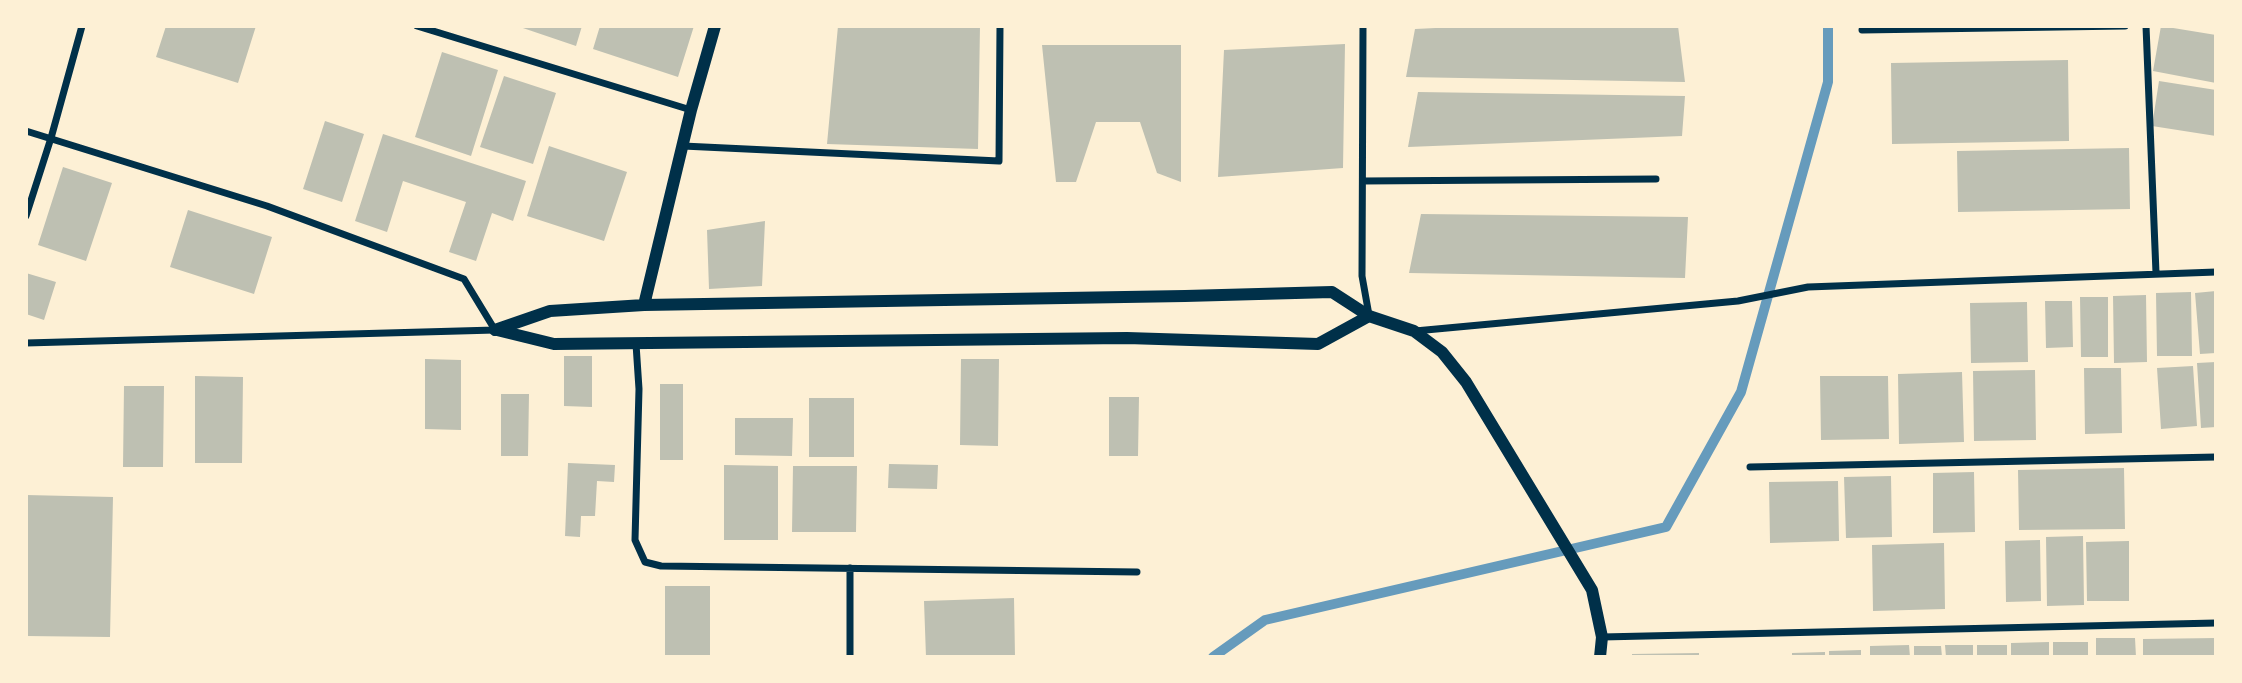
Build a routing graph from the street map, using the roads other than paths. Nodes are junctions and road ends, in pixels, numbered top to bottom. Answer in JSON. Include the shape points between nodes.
{"nodes":[{"id":1,"x":82,"y":26,"type":"edge"},
{"id":2,"x":417,"y":26,"type":"edge"},
{"id":3,"x":715,"y":26,"type":"edge"},
{"id":4,"x":1000,"y":26,"type":"edge"},
{"id":5,"x":1363,"y":26,"type":"edge"},
{"id":6,"x":2125,"y":26,"type":"edge"},
{"id":7,"x":2146,"y":26,"type":"edge"},
{"id":8,"x":1862,"y":30,"type":"dead end"},
{"id":9,"x":691,"y":110,"type":"junction"},
{"id":10,"x":26,"y":131,"type":"edge"},
{"id":11,"x":51,"y":138,"type":"junction"},
{"id":12,"x":683,"y":146,"type":"junction"},
{"id":13,"x":1656,"y":179,"type":"dead end"},
{"id":14,"x":1363,"y":181,"type":"junction"},
{"id":15,"x":26,"y":216,"type":"edge"},
{"id":16,"x":2216,"y":272,"type":"edge"},
{"id":17,"x":2156,"y":273,"type":"junction"},
{"id":18,"x":644,"y":305,"type":"junction"},
{"id":19,"x":1369,"y":316,"type":"junction"},
{"id":20,"x":495,"y":330,"type":"junction"},
{"id":21,"x":1415,"y":331,"type":"junction"},
{"id":22,"x":26,"y":343,"type":"edge"},
{"id":23,"x":636,"y":344,"type":"junction"},
{"id":24,"x":2216,"y":457,"type":"edge"},
{"id":25,"x":1750,"y":467,"type":"dead end"},
{"id":26,"x":850,"y":568,"type":"junction"},
{"id":27,"x":1137,"y":572,"type":"dead end"},
{"id":28,"x":2216,"y":623,"type":"edge"},
{"id":29,"x":1602,"y":637,"type":"junction"},
{"id":30,"x":850,"y":657,"type":"edge"},
{"id":31,"x":1600,"y":657,"type":"edge"}],
"edges":[{"from":1,"to":11,"type":"street"},
{"from":2,"to":9,"type":"street"},
{"from":3,"to":9,"type":"street"},
{"from":4,"to":12,"type":"street","via":[[999,161]]},
{"from":5,"to":14,"type":"street"},
{"from":6,"to":8,"type":"street"},
{"from":7,"to":17,"type":"street"},
{"from":9,"to":12,"type":"street"},
{"from":10,"to":11,"type":"street"},
{"from":11,"to":15,"type":"street"},
{"from":11,"to":20,"type":"street","via":[[267,206],[464,279]]},
{"from":12,"to":18,"type":"street"},
{"from":13,"to":14,"type":"street"},
{"from":14,"to":19,"type":"street","via":[[1362,276]]},
{"from":16,"to":17,"type":"street"},
{"from":17,"to":21,"type":"street","via":[[1808,287],[1738,301]]},
{"from":18,"to":19,"type":"street","via":[[1332,292]]},
{"from":18,"to":20,"type":"street","via":[[550,311]]},
{"from":19,"to":21,"type":"street"},
{"from":19,"to":23,"type":"street","via":[[1318,344],[1127,338]]},
{"from":20,"to":22,"type":"street"},
{"from":20,"to":23,"type":"street","via":[[554,344]]},
{"from":21,"to":29,"type":"street","via":[[1442,352],[1465,382],[1592,590]]},
{"from":23,"to":26,"type":"street","via":[[635,540],[645,562],[661,566]]},
{"from":24,"to":25,"type":"street"},
{"from":26,"to":27,"type":"street"},
{"from":26,"to":30,"type":"street"},
{"from":28,"to":29,"type":"street"},
{"from":29,"to":31,"type":"street"}]}
